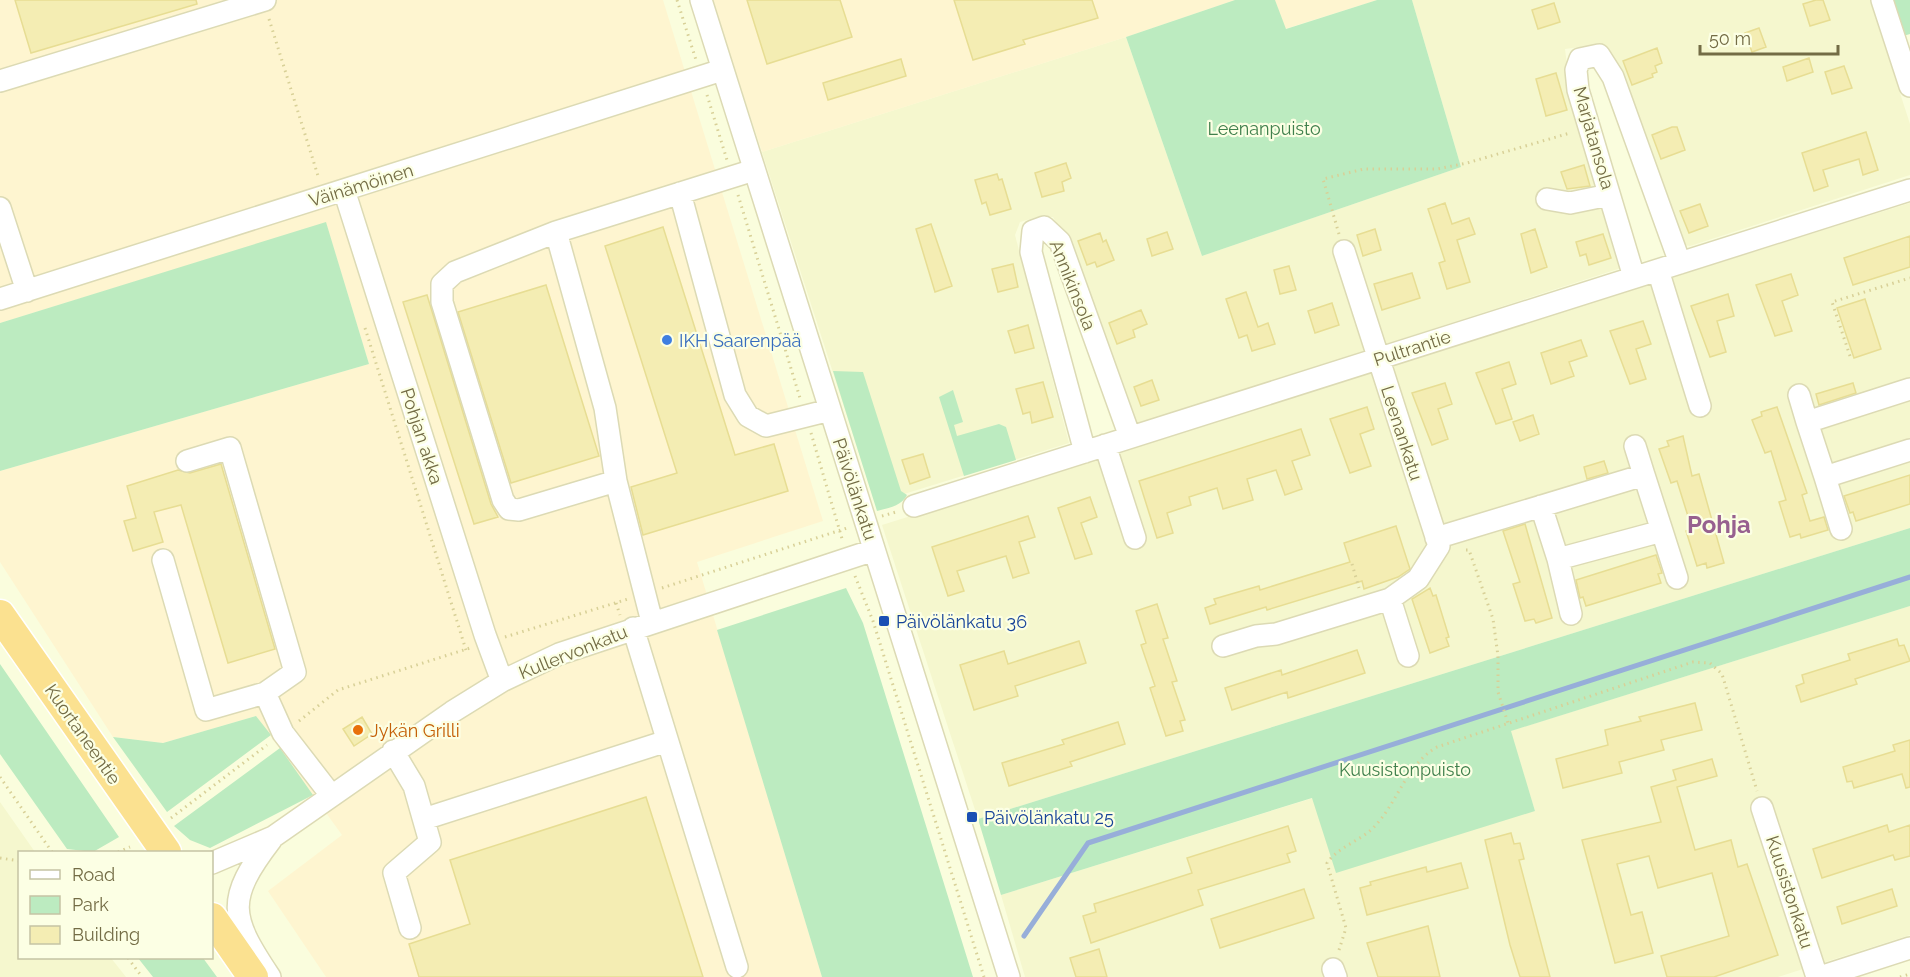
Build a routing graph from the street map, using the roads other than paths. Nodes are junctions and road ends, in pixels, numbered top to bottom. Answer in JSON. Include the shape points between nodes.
{"nodes":[{"id":1,"x":265,"y":0,"type":"edge"},
{"id":2,"x":701,"y":0,"type":"edge"},
{"id":3,"x":1882,"y":0,"type":"edge"},
{"id":4,"x":722,"y":70,"type":"junction"},
{"id":5,"x":0,"y":81,"type":"edge"},
{"id":6,"x":1910,"y":86,"type":"edge"},
{"id":7,"x":754,"y":170,"type":"junction"},
{"id":8,"x":344,"y":190,"type":"junction"},
{"id":9,"x":1910,"y":190,"type":"edge"},
{"id":10,"x":680,"y":193,"type":"junction"},
{"id":11,"x":1609,"y":195,"type":"junction"},
{"id":12,"x":1547,"y":199,"type":"dead end"},
{"id":13,"x":0,"y":208,"type":"edge"},
{"id":14,"x":556,"y":232,"type":"junction"},
{"id":15,"x":1344,"y":251,"type":"road end"},
{"id":16,"x":1680,"y":263,"type":"junction"},
{"id":17,"x":1658,"y":270,"type":"junction"},
{"id":18,"x":1634,"y":278,"type":"junction"},
{"id":19,"x":27,"y":291,"type":"junction"},
{"id":20,"x":0,"y":299,"type":"edge"},
{"id":21,"x":1379,"y":359,"type":"junction"},
{"id":22,"x":1910,"y":391,"type":"edge"},
{"id":23,"x":1799,"y":395,"type":"dead end"},
{"id":24,"x":1700,"y":406,"type":"dead end"},
{"id":25,"x":830,"y":410,"type":"junction"},
{"id":26,"x":1807,"y":422,"type":"junction"},
{"id":27,"x":1130,"y":437,"type":"junction"},
{"id":28,"x":1105,"y":445,"type":"junction"},
{"id":29,"x":1635,"y":446,"type":"dead end"},
{"id":30,"x":1910,"y":450,"type":"edge"},
{"id":31,"x":1085,"y":452,"type":"junction"},
{"id":32,"x":187,"y":460,"type":"dead end"},
{"id":33,"x":1644,"y":475,"type":"junction"},
{"id":34,"x":1825,"y":477,"type":"junction"},
{"id":35,"x":616,"y":481,"type":"junction"},
{"id":36,"x":914,"y":506,"type":"road end"},
{"id":37,"x":1541,"y":506,"type":"junction"},
{"id":38,"x":1841,"y":529,"type":"dead end"},
{"id":39,"x":1662,"y":531,"type":"junction"},
{"id":40,"x":1135,"y":538,"type":"dead end"},
{"id":41,"x":1437,"y":542,"type":"junction"},
{"id":42,"x":874,"y":550,"type":"junction"},
{"id":43,"x":1558,"y":559,"type":"junction"},
{"id":44,"x":163,"y":560,"type":"dead end"},
{"id":45,"x":1677,"y":578,"type":"dead end"},
{"id":46,"x":1390,"y":599,"type":"junction"},
{"id":47,"x":1571,"y":614,"type":"dead end"},
{"id":48,"x":0,"y":615,"type":"edge"},
{"id":49,"x":642,"y":625,"type":"junction"},
{"id":50,"x":1223,"y":646,"type":"dead end"},
{"id":51,"x":1408,"y":656,"type":"dead end"},
{"id":52,"x":502,"y":681,"type":"junction"},
{"id":53,"x":265,"y":693,"type":"junction"},
{"id":54,"x":667,"y":741,"type":"junction"},
{"id":55,"x":393,"y":751,"type":"junction"},
{"id":56,"x":331,"y":795,"type":"junction"},
{"id":57,"x":1762,"y":808,"type":"road end"},
{"id":58,"x":423,"y":819,"type":"junction"},
{"id":59,"x":273,"y":837,"type":"junction"},
{"id":60,"x":160,"y":842,"type":"edge"},
{"id":61,"x":213,"y":862,"type":"edge"},
{"id":62,"x":213,"y":919,"type":"edge"},
{"id":63,"x":410,"y":928,"type":"dead end"},
{"id":64,"x":1910,"y":948,"type":"edge"},
{"id":65,"x":737,"y":967,"type":"dead end"},
{"id":66,"x":253,"y":977,"type":"edge"},
{"id":67,"x":270,"y":977,"type":"edge"},
{"id":68,"x":1008,"y":977,"type":"edge"},
{"id":69,"x":1819,"y":977,"type":"edge"}],
"edges":[{"from":1,"to":5,"type":"street"},
{"from":2,"to":4,"type":"street","name":"Päivölänkatu"},
{"from":3,"to":6,"type":"street"},
{"from":4,"to":7,"type":"street","name":"Päivölänkatu"},
{"from":4,"to":8,"type":"street","name":"Väinämöinen"},
{"from":7,"to":10,"type":"street"},
{"from":7,"to":25,"type":"street","name":"Päivölänkatu"},
{"from":8,"to":19,"type":"street","name":"Väinämöinen"},
{"from":8,"to":52,"type":"street","name":"Pohjan akka"},
{"from":9,"to":16,"type":"street","name":"Pultrantie"},
{"from":10,"to":14,"type":"street"},
{"from":10,"to":25,"type":"street","via":[[735,395],[748,416],[766,426]]},
{"from":11,"to":12,"type":"street","via":[[1570,202]]},
{"from":11,"to":16,"type":"street","name":"Marjatansola","via":[[1578,90],[1576,70],[1580,59],[1599,55],[1613,77]]},
{"from":11,"to":18,"type":"street","name":"Marjatansola"},
{"from":13,"to":19,"type":"street"},
{"from":14,"to":35,"type":"street","via":[[605,408]]},
{"from":14,"to":35,"type":"street","via":[[455,272],[442,284],[442,302],[509,509],[519,510]]},
{"from":15,"to":21,"type":"street","name":"Leenankatu"},
{"from":16,"to":17,"type":"street","name":"Pultrantie"},
{"from":17,"to":18,"type":"street","name":"Pultrantie"},
{"from":17,"to":24,"type":"street"},
{"from":18,"to":21,"type":"street","name":"Pultrantie"},
{"from":19,"to":20,"type":"street","name":"Väinämöinen"},
{"from":21,"to":27,"type":"street","name":"Pultrantie"},
{"from":21,"to":41,"type":"street","name":"Leenankatu"},
{"from":22,"to":26,"type":"street"},
{"from":23,"to":26,"type":"street"},
{"from":25,"to":42,"type":"street","name":"Päivölänkatu"},
{"from":26,"to":34,"type":"street"},
{"from":27,"to":28,"type":"street","name":"Pultrantie"},
{"from":27,"to":31,"type":"street","name":"Annikinsola","via":[[1060,242],[1044,227],[1033,231],[1031,252]]},
{"from":28,"to":31,"type":"street","name":"Pultrantie"},
{"from":28,"to":40,"type":"street"},
{"from":29,"to":33,"type":"street"},
{"from":30,"to":34,"type":"street"},
{"from":31,"to":36,"type":"street","name":"Pultrantie"},
{"from":32,"to":53,"type":"street","via":[[230,448],[295,672]]},
{"from":33,"to":37,"type":"street"},
{"from":33,"to":39,"type":"street"},
{"from":34,"to":38,"type":"street"},
{"from":35,"to":49,"type":"street","via":[[643,594]]},
{"from":37,"to":41,"type":"street"},
{"from":37,"to":43,"type":"street"},
{"from":39,"to":43,"type":"street"},
{"from":39,"to":45,"type":"street"},
{"from":41,"to":46,"type":"street","via":[[1418,579]]},
{"from":42,"to":49,"type":"street","name":"Kullervonkatu"},
{"from":42,"to":68,"type":"street","name":"Päivölänkatu"},
{"from":43,"to":47,"type":"street"},
{"from":44,"to":53,"type":"street","via":[[206,710]]},
{"from":46,"to":50,"type":"street"},
{"from":46,"to":51,"type":"street"},
{"from":48,"to":60,"type":"highway","name":"Kuortaneentie"},
{"from":49,"to":52,"type":"street","name":"Kullervonkatu","via":[[559,654]]},
{"from":49,"to":54,"type":"street"},
{"from":52,"to":55,"type":"street","name":"Kullervonkatu"},
{"from":53,"to":56,"type":"street","via":[[283,733]]},
{"from":54,"to":58,"type":"street"},
{"from":54,"to":65,"type":"street"},
{"from":55,"to":56,"type":"street","name":"Kullervonkatu"},
{"from":55,"to":58,"type":"street","via":[[414,786]]},
{"from":56,"to":59,"type":"street","name":"Kullervonkatu"},
{"from":57,"to":69,"type":"street","name":"Kuusistonkatu"},
{"from":58,"to":63,"type":"street","via":[[430,842],[394,873]]},
{"from":59,"to":61,"type":"street","name":"Kullervonkatu"},
{"from":59,"to":67,"type":"street","name":"Kullervonkatu","via":[[248,870],[238,892],[238,915],[244,936]]},
{"from":62,"to":66,"type":"highway"},
{"from":64,"to":69,"type":"street"}]}
